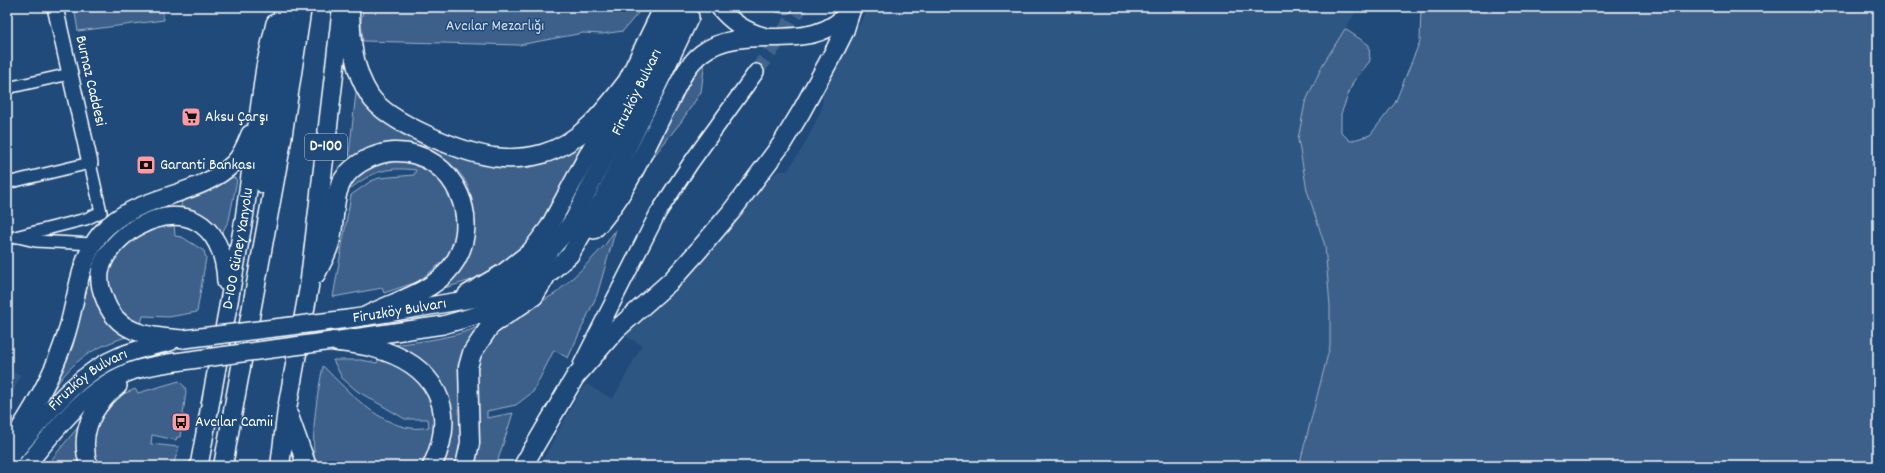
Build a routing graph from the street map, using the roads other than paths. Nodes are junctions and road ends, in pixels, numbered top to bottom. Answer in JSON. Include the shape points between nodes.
{"nodes":[{"id":1,"x":55,"y":7,"type":"edge"},
{"id":2,"x":279,"y":7,"type":"edge"},
{"id":3,"x":284,"y":7,"type":"edge"},
{"id":4,"x":302,"y":7,"type":"edge"},
{"id":5,"x":342,"y":7,"type":"edge"},
{"id":6,"x":350,"y":7,"type":"edge"},
{"id":7,"x":719,"y":7,"type":"edge"},
{"id":8,"x":852,"y":8,"type":"edge"},
{"id":9,"x":677,"y":12,"type":"edge"},
{"id":10,"x":765,"y":37,"type":"junction"},
{"id":11,"x":756,"y":72,"type":"tunnel mouth"},
{"id":12,"x":70,"y":74,"type":"junction"},
{"id":13,"x":626,"y":83,"type":"junction"},
{"id":14,"x":7,"y":88,"type":"edge"},
{"id":15,"x":258,"y":117,"type":"junction"},
{"id":16,"x":90,"y":162,"type":"junction"},
{"id":17,"x":7,"y":184,"type":"edge"},
{"id":18,"x":12,"y":238,"type":"edge"},
{"id":19,"x":93,"y":244,"type":"junction"},
{"id":20,"x":262,"y":249,"type":"junction"},
{"id":21,"x":570,"y":255,"type":"junction"},
{"id":22,"x":545,"y":278,"type":"junction"},
{"id":23,"x":310,"y":287,"type":"junction"},
{"id":24,"x":453,"y":302,"type":"junction"},
{"id":25,"x":227,"y":310,"type":"junction"},
{"id":26,"x":366,"y":316,"type":"junction"},
{"id":27,"x":184,"y":339,"type":"junction"},
{"id":28,"x":332,"y":341,"type":"junction"},
{"id":29,"x":134,"y":371,"type":"junction"},
{"id":30,"x":576,"y":377,"type":"junction"},
{"id":31,"x":287,"y":409,"type":"junction"},
{"id":32,"x":205,"y":429,"type":"junction"},
{"id":33,"x":7,"y":448,"type":"edge"},
{"id":34,"x":7,"y":460,"type":"edge"},
{"id":35,"x":26,"y":466,"type":"edge"},
{"id":36,"x":89,"y":466,"type":"edge"},
{"id":37,"x":188,"y":466,"type":"edge"},
{"id":38,"x":199,"y":466,"type":"edge"},
{"id":39,"x":223,"y":466,"type":"edge"},
{"id":40,"x":280,"y":466,"type":"edge"},
{"id":41,"x":307,"y":466,"type":"edge"},
{"id":42,"x":432,"y":466,"type":"edge"},
{"id":43,"x":465,"y":466,"type":"edge"},
{"id":44,"x":523,"y":466,"type":"edge"}],
"edges":[{"from":1,"to":12,"type":"main road","name":"Burnaz Caddesi"},
{"from":2,"to":15,"type":"main road","name":"D-100 Güney Yanyolu","via":[[265,66]]},
{"from":3,"to":20,"type":"highway","via":[[266,155]]},
{"from":4,"to":20,"type":"highway","number":"D-100"},
{"from":5,"to":23,"type":"highway","number":"D-100"},
{"from":6,"to":13,"type":"highway","via":[[353,52],[358,71],[371,98],[386,113],[402,122],[477,154],[519,158],[542,154],[568,142],[592,124]]},
{"from":7,"to":10,"type":"main road","via":[[742,28]]},
{"from":8,"to":10,"type":"main road","via":[[834,24],[810,35]]},
{"from":8,"to":30,"type":"highway","via":[[836,48],[791,130],[731,212],[677,274],[616,330]]},
{"from":9,"to":13,"type":"main road"},
{"from":9,"to":21,"type":"main road","name":"Firuzköy Bulvarı","via":[[603,199]]},
{"from":9,"to":24,"type":"main road","name":"Firuzköy Bulvarı","via":[[574,219],[561,238],[534,266],[508,285],[488,295]]},
{"from":10,"to":21,"type":"main road","via":[[712,46],[693,61],[684,72],[618,200],[598,226]]},
{"from":11,"to":30,"type":"main road","via":[[658,213]]},
{"from":12,"to":14,"type":"street"},
{"from":12,"to":16,"type":"main road","name":"Burnaz Caddesi"},
{"from":13,"to":24,"type":"main road","via":[[549,227],[530,252],[503,273]]},
{"from":15,"to":19,"type":"main road","via":[[242,152],[223,171],[211,179],[130,211],[102,232]]},
{"from":15,"to":25,"type":"main road","name":"D-100 Güney Yanyolu","via":[[244,219]]},
{"from":16,"to":17,"type":"street"},
{"from":16,"to":18,"type":"street","via":[[101,212],[86,219]]},
{"from":18,"to":19,"type":"street"},
{"from":19,"to":33,"type":"main road","via":[[85,262],[65,339],[55,365],[30,414]]},
{"from":20,"to":39,"type":"highway","number":"D-100"},
{"from":21,"to":22,"type":"main road","name":"Firuzköy Bulvarı"},
{"from":22,"to":28,"type":"main road","name":"Firuzköy Bulvarı","via":[[508,303],[467,319]]},
{"from":22,"to":43,"type":"highway","via":[[534,296],[490,326],[472,353],[468,367],[470,443]]},
{"from":23,"to":26,"type":"highway","via":[[330,242],[337,193],[352,169],[363,161],[388,152],[412,153],[429,159],[442,169],[459,192],[464,206],[465,221],[461,249],[454,263],[434,282],[412,296]]},
{"from":23,"to":31,"type":"highway","number":"D-100"},
{"from":24,"to":26,"type":"main road","name":"Firuzköy Bulvarı"},
{"from":25,"to":27,"type":"main road","via":[[226,268],[222,250],[214,236],[200,224],[183,216],[168,216],[138,226],[123,236],[104,260],[100,273],[101,290],[106,305],[114,318],[127,328],[141,334]]},
{"from":25,"to":32,"type":"main road","name":"D-100 Güney Yanyolu"},
{"from":26,"to":27,"type":"main road","name":"Firuzköy Bulvarı","bridge":true},
{"from":27,"to":34,"type":"main road","name":"Firuzköy Bulvarı","via":[[137,350],[105,363],[87,375]]},
{"from":28,"to":29,"type":"main road","name":"Firuzköy Bulvarı","bridge":true,"via":[[161,364]]},
{"from":28,"to":42,"type":"highway","via":[[374,348],[404,359],[421,370],[433,386],[444,420],[442,440]]},
{"from":29,"to":35,"type":"main road","via":[[97,390],[70,414]]},
{"from":29,"to":36,"type":"main road","via":[[104,397],[93,414],[84,442]]},
{"from":30,"to":44,"type":"highway"},
{"from":31,"to":40,"type":"highway","number":"D-100"},
{"from":31,"to":41,"type":"highway"},
{"from":32,"to":37,"type":"main road"},
{"from":32,"to":38,"type":"main road","name":"D-100 Güney Yanyolu"}]}
